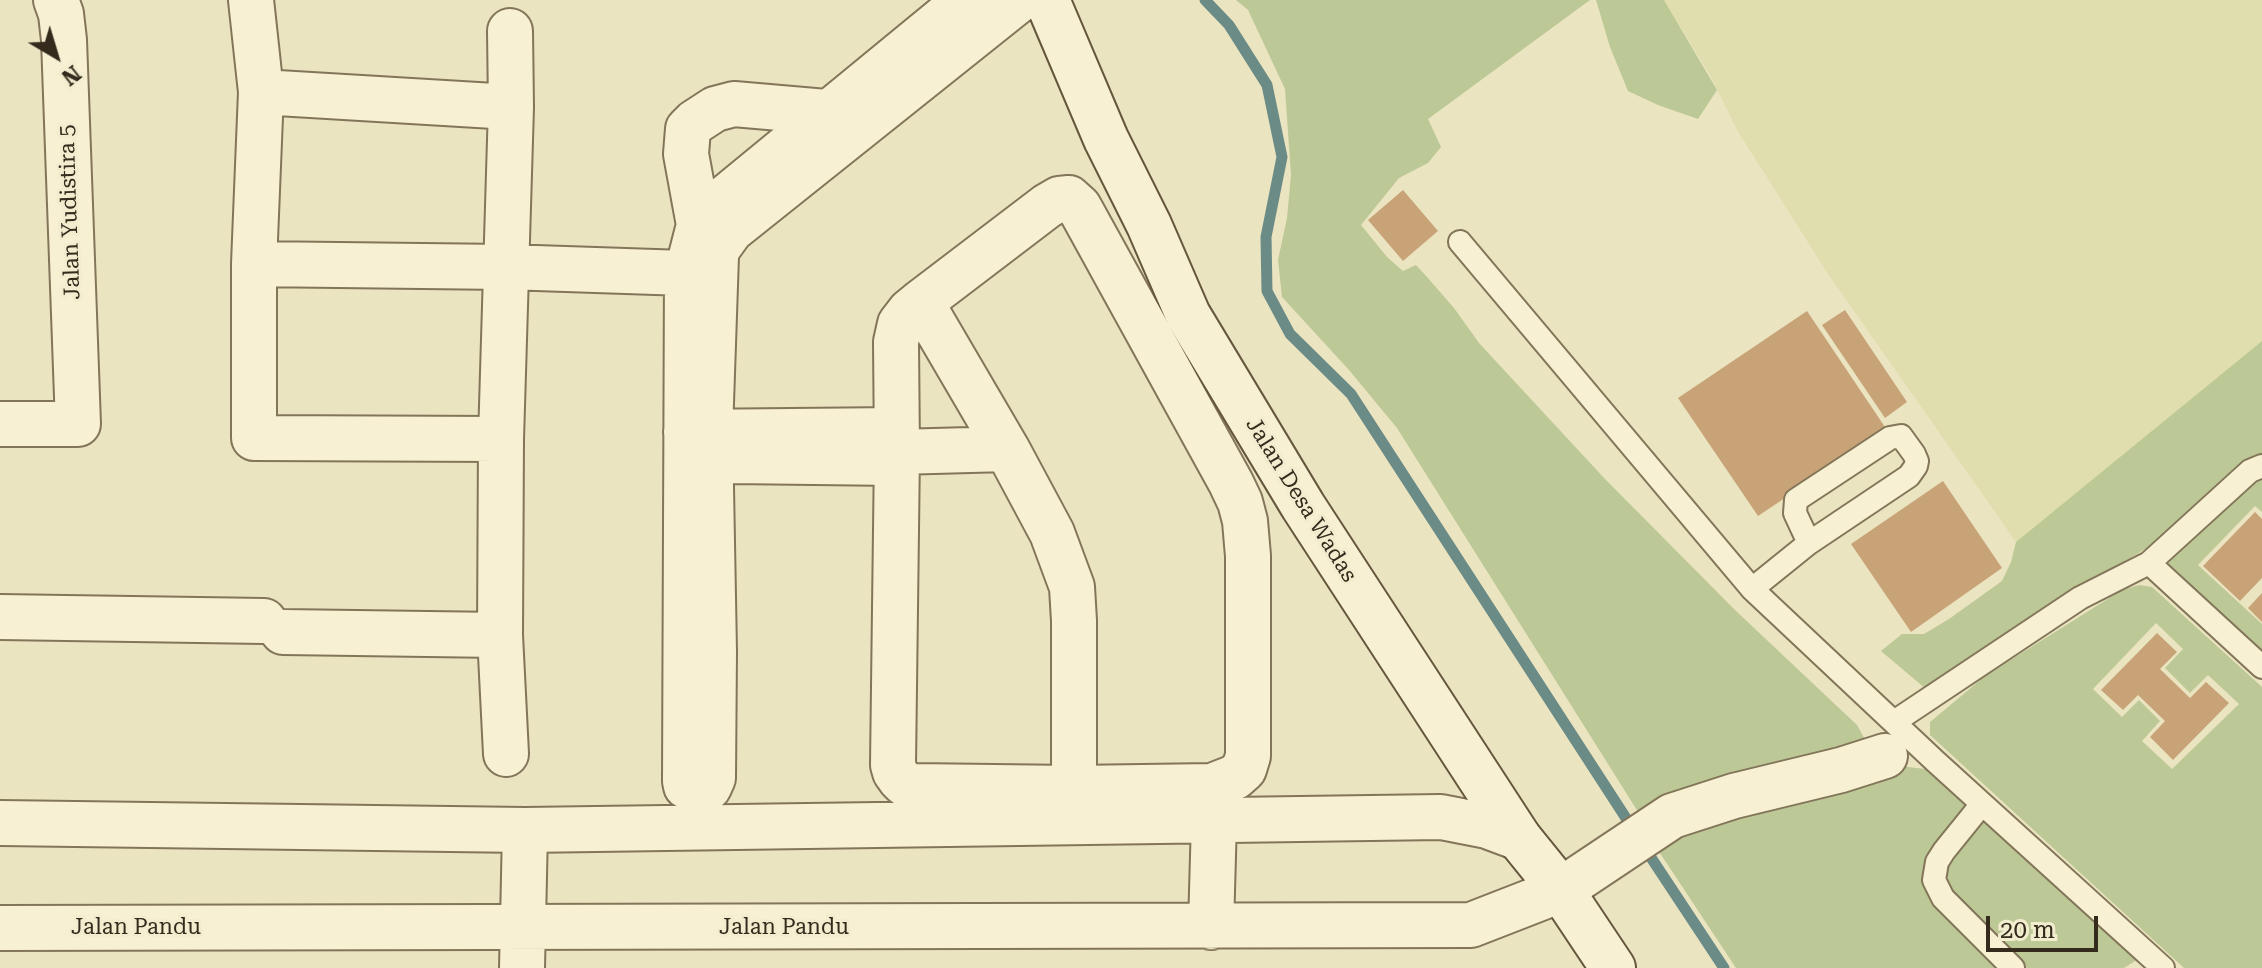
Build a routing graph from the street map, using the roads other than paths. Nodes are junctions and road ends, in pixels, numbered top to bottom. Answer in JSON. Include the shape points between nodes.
{"nodes":[{"id":1,"x":56,"y":0,"type":"edge"},
{"id":2,"x":251,"y":0,"type":"edge"},
{"id":3,"x":1019,"y":0,"type":"edge"},
{"id":4,"x":1047,"y":0,"type":"edge"},
{"id":5,"x":956,"y":12,"type":"edge"},
{"id":6,"x":510,"y":31,"type":"dead end"},
{"id":7,"x":261,"y":92,"type":"junction"},
{"id":8,"x":511,"y":107,"type":"junction"},
{"id":9,"x":828,"y":132,"type":"junction"},
{"id":10,"x":1460,"y":242,"type":"dead end"},
{"id":11,"x":706,"y":253,"type":"junction"},
{"id":12,"x":254,"y":264,"type":"junction"},
{"id":13,"x":506,"y":267,"type":"junction"},
{"id":14,"x":921,"y":302,"type":"junction"},
{"id":15,"x":0,"y":424,"type":"edge"},
{"id":16,"x":501,"y":439,"type":"junction"},
{"id":17,"x":698,"y":447,"type":"junction"},
{"id":18,"x":897,"y":448,"type":"junction"},
{"id":19,"x":1007,"y":449,"type":"junction"},
{"id":20,"x":2262,"y":466,"type":"edge"},
{"id":21,"x":1809,"y":543,"type":"junction"},
{"id":22,"x":2149,"y":563,"type":"junction"},
{"id":23,"x":1752,"y":589,"type":"junction"},
{"id":24,"x":0,"y":617,"type":"edge"},
{"id":25,"x":500,"y":635,"type":"junction"},
{"id":26,"x":2262,"y":667,"type":"edge"},
{"id":27,"x":1890,"y":739,"type":"junction"},
{"id":28,"x":700,"y":744,"type":"dead end"},
{"id":29,"x":506,"y":754,"type":"dead end"},
{"id":30,"x":1935,"y":761,"type":"junction"},
{"id":31,"x":1074,"y":788,"type":"junction"},
{"id":32,"x":1982,"y":804,"type":"junction"},
{"id":33,"x":1214,"y":820,"type":"junction"},
{"id":34,"x":0,"y":823,"type":"edge"},
{"id":35,"x":525,"y":830,"type":"junction"},
{"id":36,"x":1519,"y":838,"type":"junction"},
{"id":37,"x":1561,"y":890,"type":"junction"},
{"id":38,"x":1211,"y":927,"type":"junction"},
{"id":39,"x":0,"y":928,"type":"edge"},
{"id":40,"x":522,"y":948,"type":"edge"},
{"id":41,"x":2151,"y":965,"type":"edge"},
{"id":42,"x":1613,"y":968,"type":"edge"},
{"id":43,"x":2013,"y":968,"type":"edge"}],
"edges":[{"from":1,"to":15,"type":"street","name":"Jalan Yudistira 5","via":[[64,40],[78,424]]},
{"from":2,"to":7,"type":"street"},
{"from":3,"to":5,"type":"street"},
{"from":4,"to":36,"type":"street","name":"Jalan Desa Wadas","via":[[1188,315],[1303,506]]},
{"from":5,"to":9,"type":"street"},
{"from":6,"to":8,"type":"street"},
{"from":7,"to":8,"type":"street"},
{"from":7,"to":12,"type":"street"},
{"from":8,"to":13,"type":"street"},
{"from":9,"to":11,"type":"street","via":[[714,207]]},
{"from":9,"to":11,"type":"street","via":[[734,104],[695,122],[688,129],[686,154]]},
{"from":10,"to":23,"type":"lane"},
{"from":11,"to":13,"type":"street"},
{"from":11,"to":17,"type":"street"},
{"from":12,"to":13,"type":"street"},
{"from":12,"to":16,"type":"street","via":[[254,438]]},
{"from":13,"to":16,"type":"street"},
{"from":14,"to":18,"type":"street","via":[[900,324],[896,342]]},
{"from":14,"to":19,"type":"street"},
{"from":14,"to":31,"type":"street","via":[[1047,206],[1069,198],[1079,207],[1240,502],[1248,556],[1244,769],[1212,786]]},
{"from":16,"to":25,"type":"street"},
{"from":17,"to":18,"type":"street"},
{"from":17,"to":28,"type":"street"},
{"from":18,"to":19,"type":"street"},
{"from":18,"to":31,"type":"street","via":[[895,772],[913,786]]},
{"from":19,"to":31,"type":"street","via":[[1052,533],[1072,587]]},
{"from":20,"to":22,"type":"lane","via":[[2250,471]]},
{"from":21,"to":21,"type":"lane","via":[[1795,513],[1798,497],[1901,436],[1917,461],[1909,476]]},
{"from":21,"to":23,"type":"lane"},
{"from":22,"to":26,"type":"lane"},
{"from":22,"to":27,"type":"lane","via":[[2080,598]]},
{"from":23,"to":27,"type":"lane"},
{"from":24,"to":25,"type":"street"},
{"from":25,"to":29,"type":"street"},
{"from":27,"to":30,"type":"lane"},
{"from":27,"to":30,"type":"lane"},
{"from":27,"to":37,"type":"street","name":"Jalan Pandu","via":[[1841,770],[1672,816]]},
{"from":30,"to":32,"type":"lane"},
{"from":32,"to":41,"type":"lane"},
{"from":32,"to":43,"type":"lane","via":[[1937,862],[1934,880],[1943,898]]},
{"from":33,"to":35,"type":"street"},
{"from":33,"to":36,"type":"street","via":[[1441,817]]},
{"from":33,"to":38,"type":"street"},
{"from":34,"to":35,"type":"street"},
{"from":35,"to":40,"type":"street"},
{"from":36,"to":37,"type":"street","name":"Jalan Desa Wadas"},
{"from":37,"to":38,"type":"street","name":"Jalan Pandu","via":[[1471,925]]},
{"from":37,"to":42,"type":"street","name":"Jalan Desa Wadas"},
{"from":38,"to":40,"type":"street","name":"Jalan Pandu"},
{"from":39,"to":40,"type":"street","name":"Jalan Pandu"}]}
